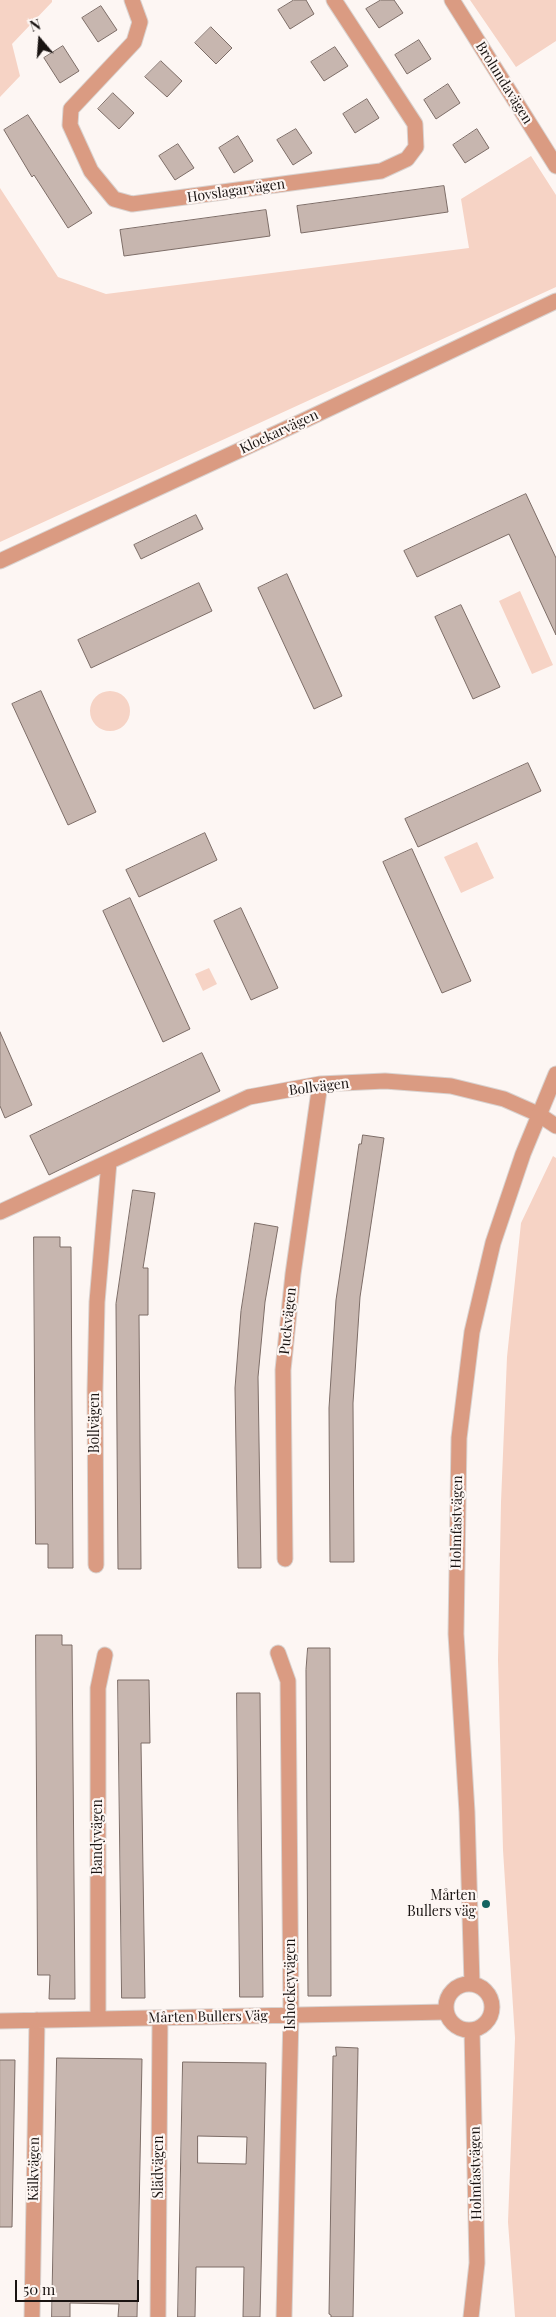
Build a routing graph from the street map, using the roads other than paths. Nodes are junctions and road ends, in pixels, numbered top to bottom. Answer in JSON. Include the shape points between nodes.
{"nodes":[{"id":1,"x":132,"y":0,"type":"edge"},
{"id":2,"x":334,"y":0,"type":"edge"},
{"id":3,"x":452,"y":0,"type":"edge"},
{"id":4,"x":551,"y":147,"type":"edge"},
{"id":5,"x":556,"y":166,"type":"edge"},
{"id":6,"x":556,"y":301,"type":"edge"},
{"id":7,"x":0,"y":561,"type":"edge"},
{"id":8,"x":556,"y":1074,"type":"edge"},
{"id":9,"x":320,"y":1084,"type":"junction"},
{"id":10,"x":538,"y":1114,"type":"junction"},
{"id":11,"x":556,"y":1126,"type":"edge"},
{"id":12,"x":109,"y":1162,"type":"junction"},
{"id":13,"x":0,"y":1212,"type":"edge"},
{"id":14,"x":286,"y":1559,"type":"dead end"},
{"id":15,"x":96,"y":1565,"type":"dead end"},
{"id":16,"x":278,"y":1653,"type":"dead end"},
{"id":17,"x":104,"y":1655,"type":"dead end"},
{"id":18,"x":472,"y":1984,"type":"junction"},
{"id":19,"x":446,"y":2012,"type":"junction"},
{"id":20,"x":291,"y":2015,"type":"junction"},
{"id":21,"x":160,"y":2018,"type":"junction"},
{"id":22,"x":98,"y":2019,"type":"junction"},
{"id":23,"x":37,"y":2020,"type":"junction"},
{"id":24,"x":0,"y":2021,"type":"edge"},
{"id":25,"x":472,"y":2030,"type":"junction"},
{"id":26,"x":32,"y":2317,"type":"edge"},
{"id":27,"x":158,"y":2317,"type":"edge"},
{"id":28,"x":284,"y":2317,"type":"edge"},
{"id":29,"x":471,"y":2317,"type":"edge"}],
"edges":[{"from":1,"to":2,"type":"street","name":"Hovslagarvägen","via":[[140,22],[134,42],[71,109],[70,125],[91,172],[114,199],[132,204],[381,171],[407,159],[416,147],[416,124]]},
{"from":3,"to":4,"type":"street","name":"Brolundavägen"},
{"from":4,"to":5,"type":"street","name":"Brolundavägen"},
{"from":6,"to":7,"type":"street","name":"Klockarvägen"},
{"from":8,"to":10,"type":"street","name":"Holmfastvägen"},
{"from":9,"to":10,"type":"street","name":"Bollvägen","via":[[386,1081],[451,1086],[504,1100]]},
{"from":9,"to":12,"type":"street","name":"Bollvägen","via":[[249,1097]]},
{"from":9,"to":14,"type":"street","name":"Puckvägen","via":[[283,1370]]},
{"from":10,"to":11,"type":"street","name":"Bollvägen"},
{"from":10,"to":18,"type":"street","name":"Holmfastvägen","via":[[493,1243],[472,1332],[459,1438],[456,1634],[467,1812]]},
{"from":12,"to":13,"type":"street","name":"Bollvägen"},
{"from":12,"to":15,"type":"street","name":"Bollvägen","via":[[97,1302]]},
{"from":16,"to":20,"type":"street","name":"Ishockeyvägen","via":[[288,1681]]},
{"from":17,"to":22,"type":"street","name":"Bandyvägen","via":[[98,1688]]},
{"from":18,"to":19,"type":"street","via":[[453,1990],[447,1999]]},
{"from":18,"to":25,"type":"street","via":[[486,1992],[492,2007],[486,2022]]},
{"from":19,"to":20,"type":"street","name":"Mårten Bullers Väg"},
{"from":19,"to":25,"type":"street","via":[[452,2023]]},
{"from":20,"to":21,"type":"street","name":"Mårten Bullers Väg"},
{"from":20,"to":28,"type":"street","name":"Ishockeyvägen"},
{"from":21,"to":22,"type":"street","name":"Mårten Bullers Väg"},
{"from":21,"to":27,"type":"street","name":"Slädvägen"},
{"from":22,"to":23,"type":"street","name":"Mårten Bullers Väg"},
{"from":23,"to":24,"type":"street","name":"Mårten Bullers Väg"},
{"from":23,"to":26,"type":"street","name":"Kälkvägen"},
{"from":25,"to":29,"type":"street","name":"Holmfastvägen","via":[[476,2263]]}]}
